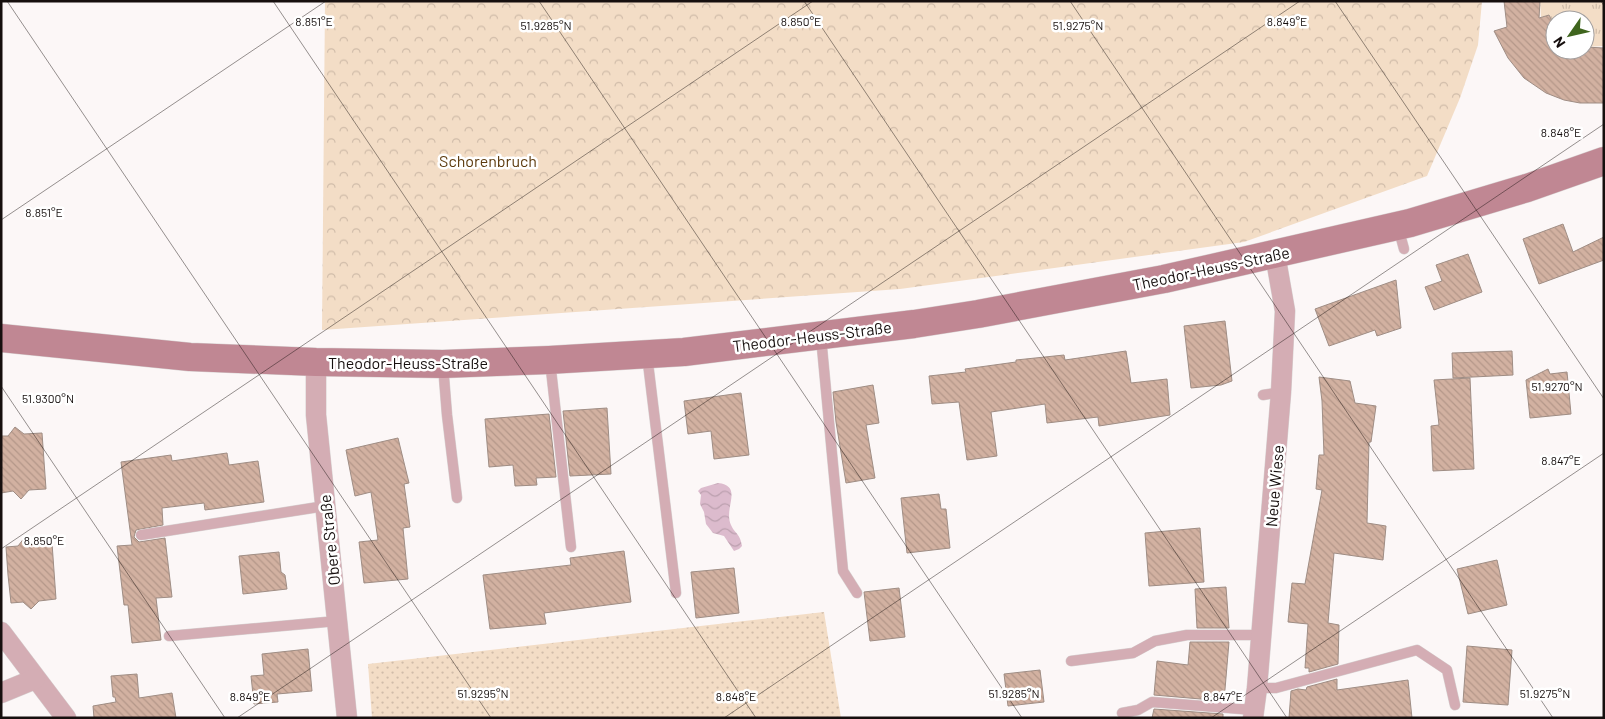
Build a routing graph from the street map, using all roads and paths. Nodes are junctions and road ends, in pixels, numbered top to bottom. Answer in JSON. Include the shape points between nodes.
{"nodes":[{"id":1,"x":1604,"y":161,"type":"edge"},
{"id":2,"x":1275,"y":254,"type":"junction"},
{"id":3,"x":820,"y":336,"type":"junction"},
{"id":4,"x":1,"y":338,"type":"edge"},
{"id":5,"x":647,"y":354,"type":"junction"},
{"id":6,"x":550,"y":360,"type":"junction"},
{"id":7,"x":316,"y":362,"type":"junction"},
{"id":8,"x":443,"y":364,"type":"junction"},
{"id":9,"x":457,"y":498,"type":"dead end"},
{"id":10,"x":325,"y":506,"type":"junction"},
{"id":11,"x":141,"y":535,"type":"dead end"},
{"id":12,"x":571,"y":547,"type":"dead end"},
{"id":13,"x":676,"y":593,"type":"dead end"},
{"id":14,"x":857,"y":593,"type":"dead end"},
{"id":15,"x":337,"y":621,"type":"junction"},
{"id":16,"x":1,"y":632,"type":"edge"},
{"id":17,"x":1260,"y":635,"type":"junction"},
{"id":18,"x":169,"y":636,"type":"dead end"},
{"id":19,"x":1071,"y":661,"type":"dead end"},
{"id":20,"x":35,"y":679,"type":"junction"},
{"id":21,"x":1257,"y":688,"type":"junction"},
{"id":22,"x":1,"y":693,"type":"edge"},
{"id":23,"x":1455,"y":705,"type":"dead end"},
{"id":24,"x":1122,"y":713,"type":"dead end"},
{"id":25,"x":1253,"y":714,"type":"edge"},
{"id":26,"x":66,"y":718,"type":"edge"},
{"id":27,"x":347,"y":718,"type":"edge"}],
"edges":[{"from":1,"to":2,"type":"main road","name":"Theodor-Heuss-Straße","via":[[1401,238]]},
{"from":2,"to":3,"type":"main road","name":"Theodor-Heuss-Straße","via":[[1164,279],[988,312]]},
{"from":2,"to":17,"type":"street","name":"Neue Wiese","via":[[1285,311],[1272,394]]},
{"from":3,"to":5,"type":"main road","name":"Theodor-Heuss-Straße"},
{"from":3,"to":14,"type":"lane","via":[[844,571]]},
{"from":4,"to":7,"type":"main road","name":"Theodor-Heuss-Straße","via":[[190,356]]},
{"from":5,"to":6,"type":"main road","name":"Theodor-Heuss-Straße"},
{"from":5,"to":13,"type":"lane"},
{"from":6,"to":8,"type":"main road","name":"Theodor-Heuss-Straße"},
{"from":6,"to":12,"type":"lane"},
{"from":7,"to":8,"type":"main road","name":"Theodor-Heuss-Straße"},
{"from":7,"to":10,"type":"street","name":"Obere Straße","via":[[316,415]]},
{"from":8,"to":9,"type":"lane"},
{"from":10,"to":11,"type":"lane"},
{"from":10,"to":15,"type":"street","name":"Obere Straße"},
{"from":15,"to":18,"type":"lane"},
{"from":15,"to":27,"type":"street","name":"Obere Straße"},
{"from":16,"to":20,"type":"street"},
{"from":17,"to":19,"type":"lane","via":[[1186,635],[1155,641],[1133,653]]},
{"from":17,"to":21,"type":"street","name":"Neue Wiese"},
{"from":20,"to":22,"type":"street"},
{"from":20,"to":26,"type":"street"},
{"from":21,"to":23,"type":"lane","via":[[1276,688],[1417,650],[1446,670]]},
{"from":21,"to":25,"type":"street","name":"Neue Wiese"},
{"from":24,"to":25,"type":"lane","via":[[1138,710],[1152,702]]}]}
